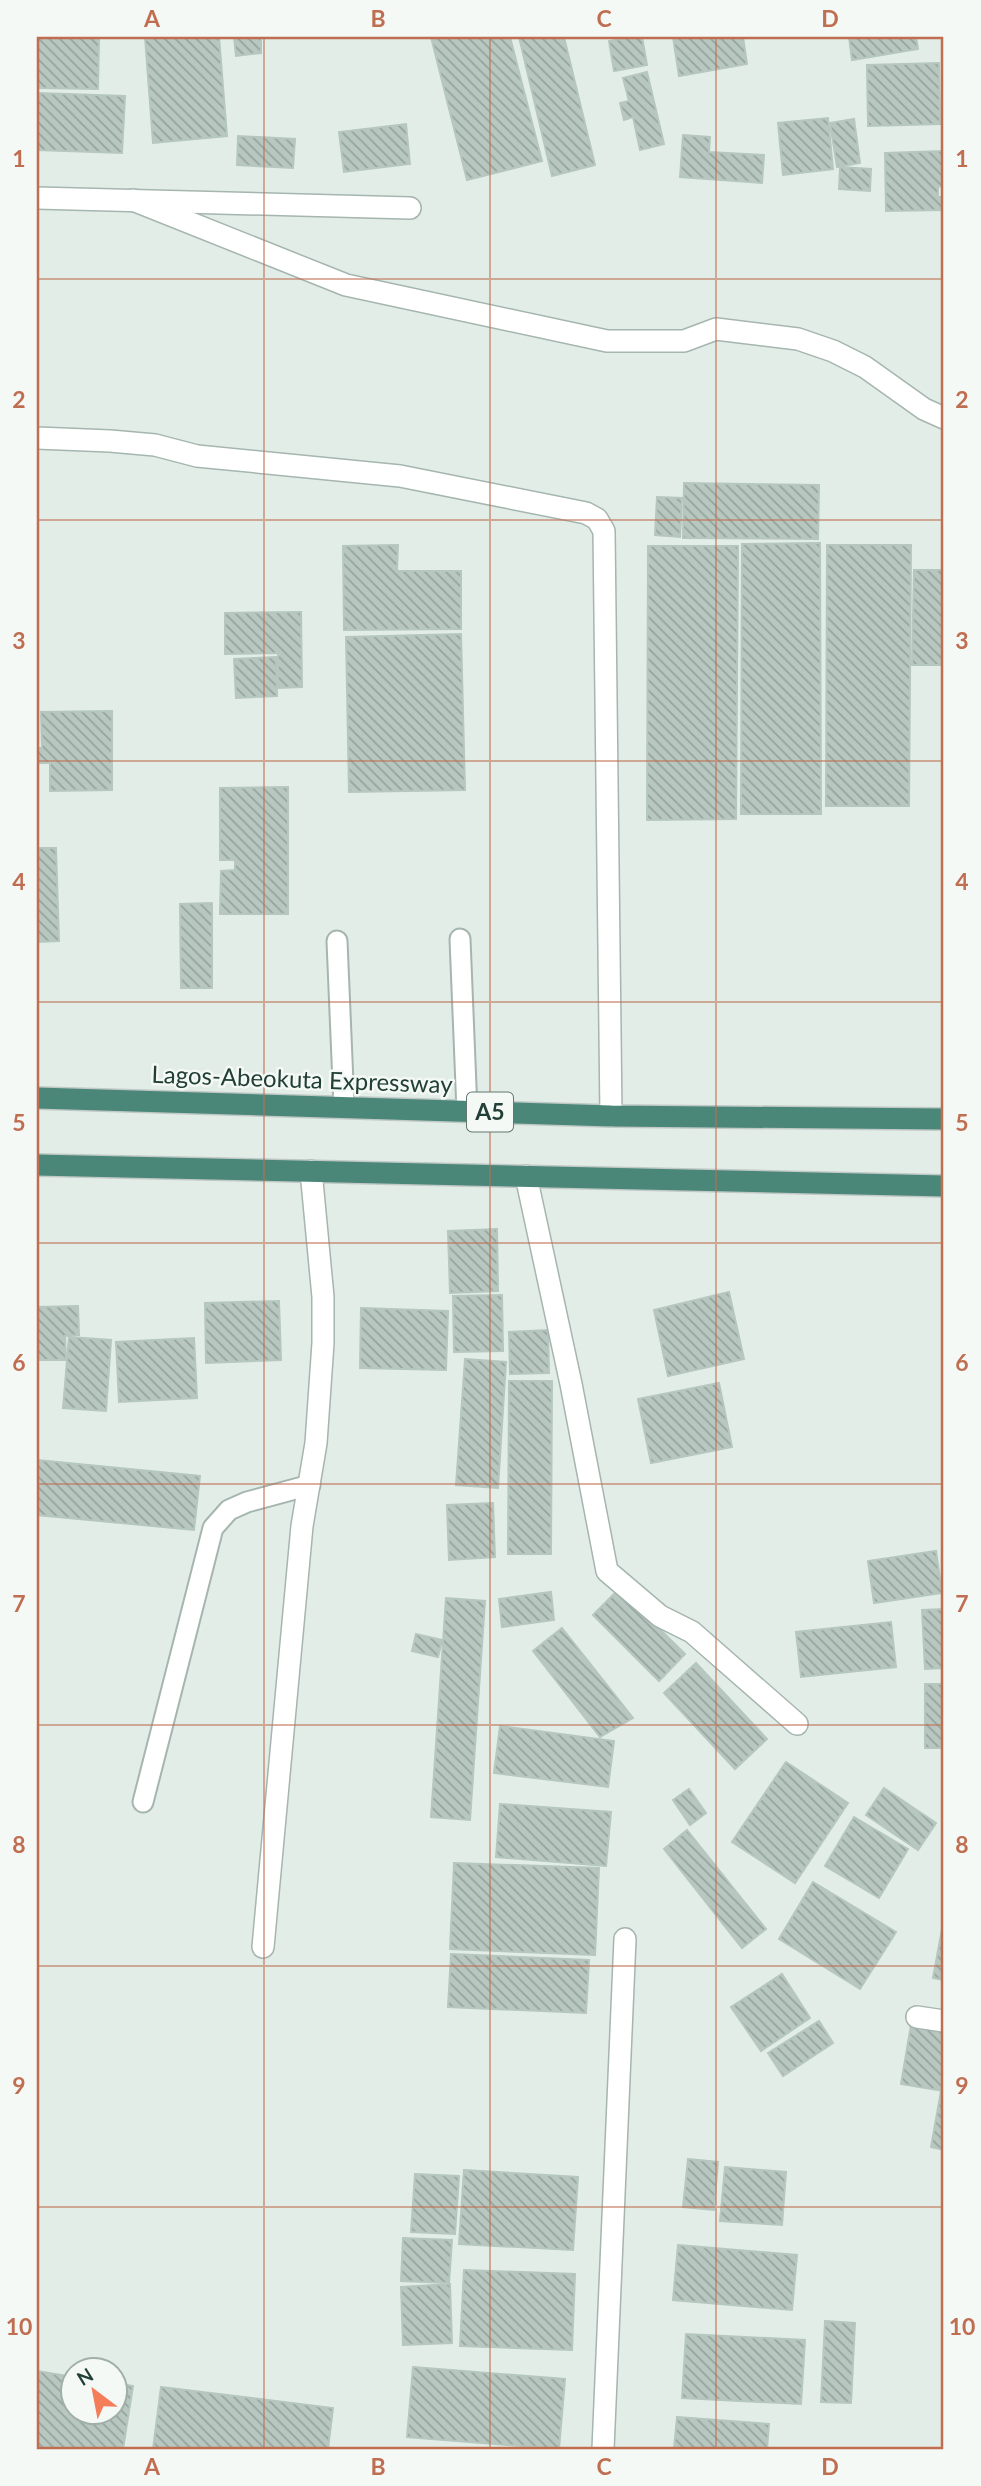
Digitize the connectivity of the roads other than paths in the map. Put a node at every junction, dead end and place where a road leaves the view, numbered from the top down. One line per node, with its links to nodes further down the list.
1 (37, 198): 2 (street)
2 (133, 200): 3 (street); 4 (street)
3 (411, 208)
4 (944, 418)
5 (37, 438): 11 (street)
6 (460, 939): 10 (lane)
7 (337, 941): 9 (lane)
8 (37, 1098): 9 (highway, Lagos-Abeokuta Expressway / A5)
9 (344, 1107): 10 (highway, Lagos-Abeokuta Expressway / A5)
10 (467, 1111): 11 (highway, Lagos-Abeokuta Expressway / A5)
11 (611, 1116): 12 (highway, Lagos-Abeokuta Expressway / A5)
12 (944, 1119)
13 (37, 1165): 14 (highway)
14 (312, 1171): 15 (highway); 17 (street)
15 (526, 1176): 16 (highway); 18 (street)
16 (944, 1186)
17 (310, 1485): 19 (lane); 21 (street)
18 (797, 1724)
19 (143, 1802)
20 (625, 1939): 24 (street)
21 (263, 1947)
22 (917, 2017): 23 (street)
23 (944, 2021)
24 (603, 2449)

